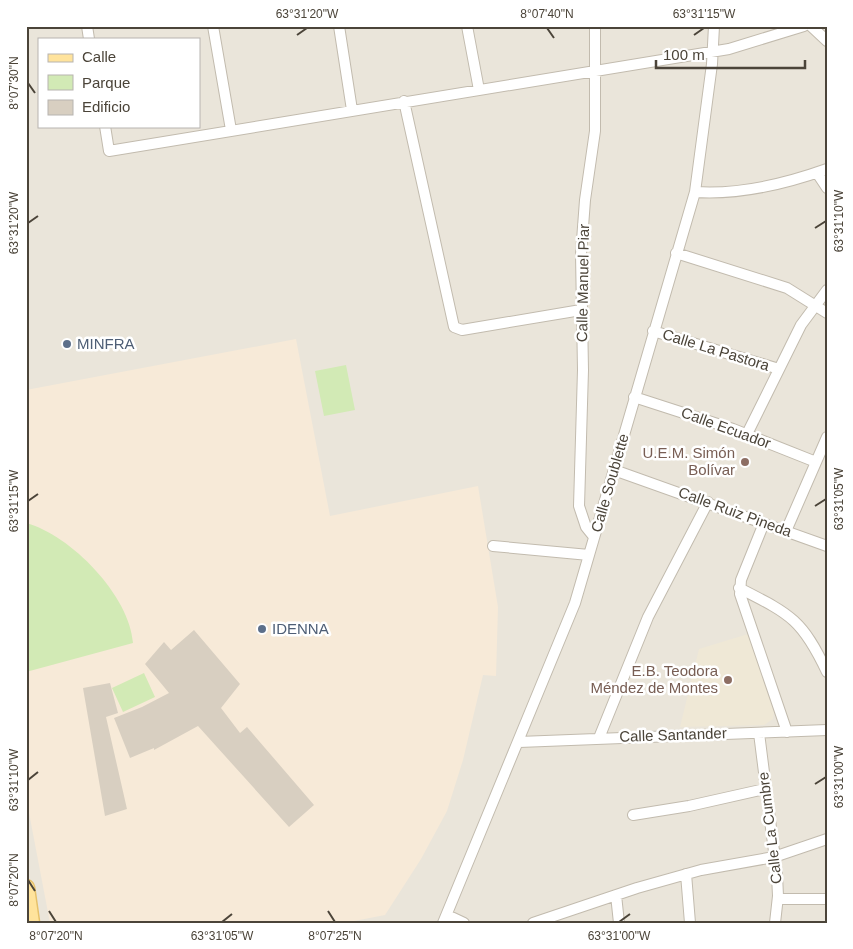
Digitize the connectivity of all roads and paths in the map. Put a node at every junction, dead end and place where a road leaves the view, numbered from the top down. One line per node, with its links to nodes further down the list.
1 (213, 26): 15 (street)
2 (339, 26): 13 (street)
3 (467, 26): 11 (street)
4 (595, 26): 10 (street, Calle Manuel Piar)
5 (714, 26): 9 (street, Calle Soublette)
6 (804, 26): 9 (street)
7 (811, 26): 8 (street)
8 (827, 41)
9 (712, 52): 10 (street); 18 (street, Calle Soublette)
10 (596, 71): 11 (street); 22 (street, Calle Manuel Piar)
11 (479, 90): 12 (street)
12 (404, 101): 13 (street); 22 (street)
13 (352, 110): 15 (street)
14 (105, 128): 15 (street)
15 (231, 130)
16 (822, 171): 17 (street); 18 (street)
17 (827, 188)
18 (695, 192): 19 (street, Calle Soublette)
19 (676, 253): 21 (street); 24 (street, Calle Soublette)
20 (827, 290): 21 (street)
21 (814, 305): 23 (street); 25 (street)
22 (581, 310): 34 (street, Calle Manuel Piar)
23 (827, 313)
24 (653, 331): 25 (street, Calle La Pastora); 26 (street, Calle Soublette)
25 (779, 369): 27 (street)
26 (634, 397): 27 (street, Calle Ecuador); 30 (street, Calle Soublette)
27 (747, 434): 29 (street, Calle Ecuador)
28 (827, 437): 29 (street)
29 (816, 462): 33 (street)
30 (614, 470): 31 (street, Calle Ruiz Pineda); 34 (street, Calle Soublette)
31 (708, 502): 32 (street, Calle Ruiz Pineda); 43 (street)
32 (764, 523): 33 (street, Calle Ruiz Pineda); 38 (street)
33 (786, 531): 36 (street, Calle Ruiz Pineda)
34 (594, 537): 37 (street, Calle Soublette)
35 (493, 546): 37 (street)
36 (827, 546)
37 (589, 555): 44 (street, Calle Soublette)
38 (739, 588): 39 (street); 41 (street)
39 (827, 672)
40 (827, 730): 41 (street, Calle Santander)
41 (787, 732): 42 (street, Calle Santander)
42 (760, 733): 43 (street, Calle Santander); 45 (street, Calle La Cumbre)
43 (598, 738): 44 (street, Calle Santander)
44 (519, 742): 54 (street, Calle Soublette)
45 (765, 788): 46 (street); 48 (street, Calle La Cumbre)
46 (633, 814)
47 (827, 838): 48 (street)
48 (774, 857): 49 (street); 53 (street, Calle La Cumbre)
49 (686, 874): 51 (street); 59 (street)
50 (26, 888): 55 (main road)
51 (616, 895): 57 (street); 58 (street)
52 (827, 899): 53 (street)
53 (778, 900): 60 (street, Calle La Cumbre)
54 (445, 919): 56 (street)
55 (31, 923)
56 (464, 923)
57 (533, 923)
58 (619, 923)
59 (690, 923)
60 (776, 923)

